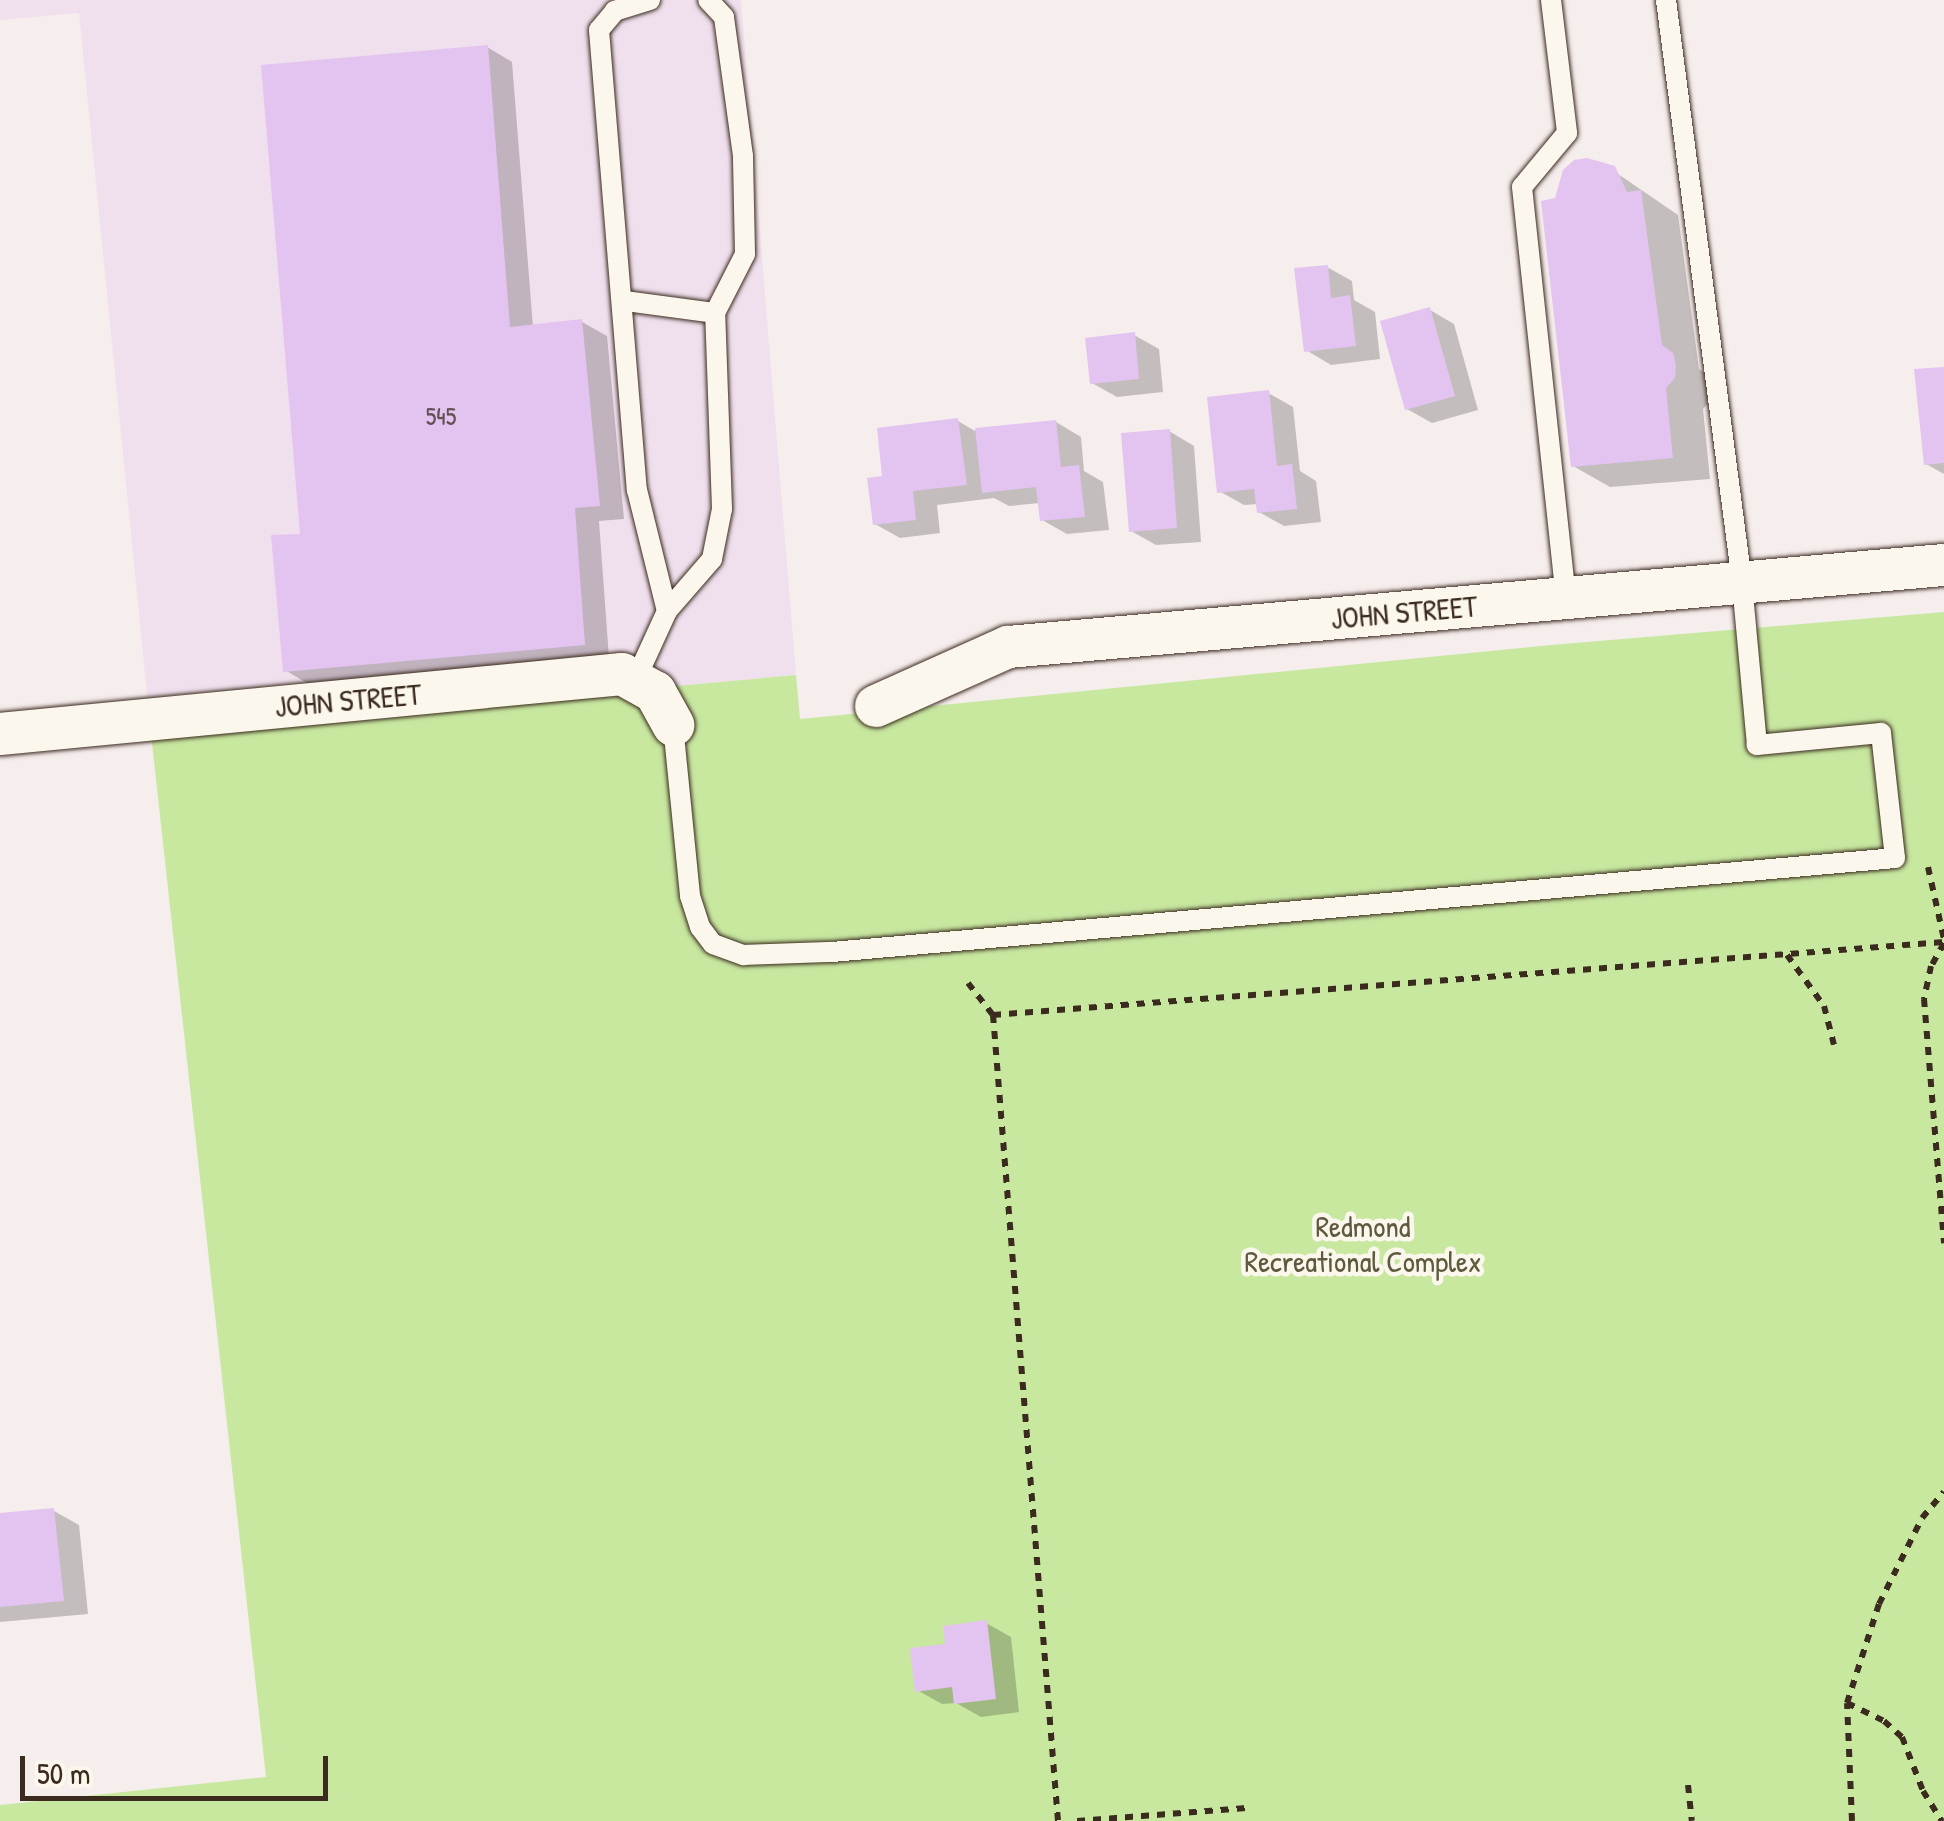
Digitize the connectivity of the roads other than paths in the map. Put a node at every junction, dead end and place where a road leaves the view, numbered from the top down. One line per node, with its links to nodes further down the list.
1 (650, 0): 5 (lane)
2 (708, 0): 6 (lane)
3 (1552, 0): 9 (lane)
4 (1666, 0): 8 (lane)
5 (625, 302): 6 (lane); 10 (lane)
6 (714, 313): 10 (lane)
7 (1944, 565): 8 (street, JOHN STREET)
8 (1742, 582): 9 (street, JOHN STREET); 13 (lane)
9 (1566, 598): 12 (street, JOHN STREET)
10 (667, 611): 11 (lane)
11 (635, 681): 13 (street); 14 (street, JOHN STREET)
12 (876, 706)
13 (673, 725)
14 (0, 734)

